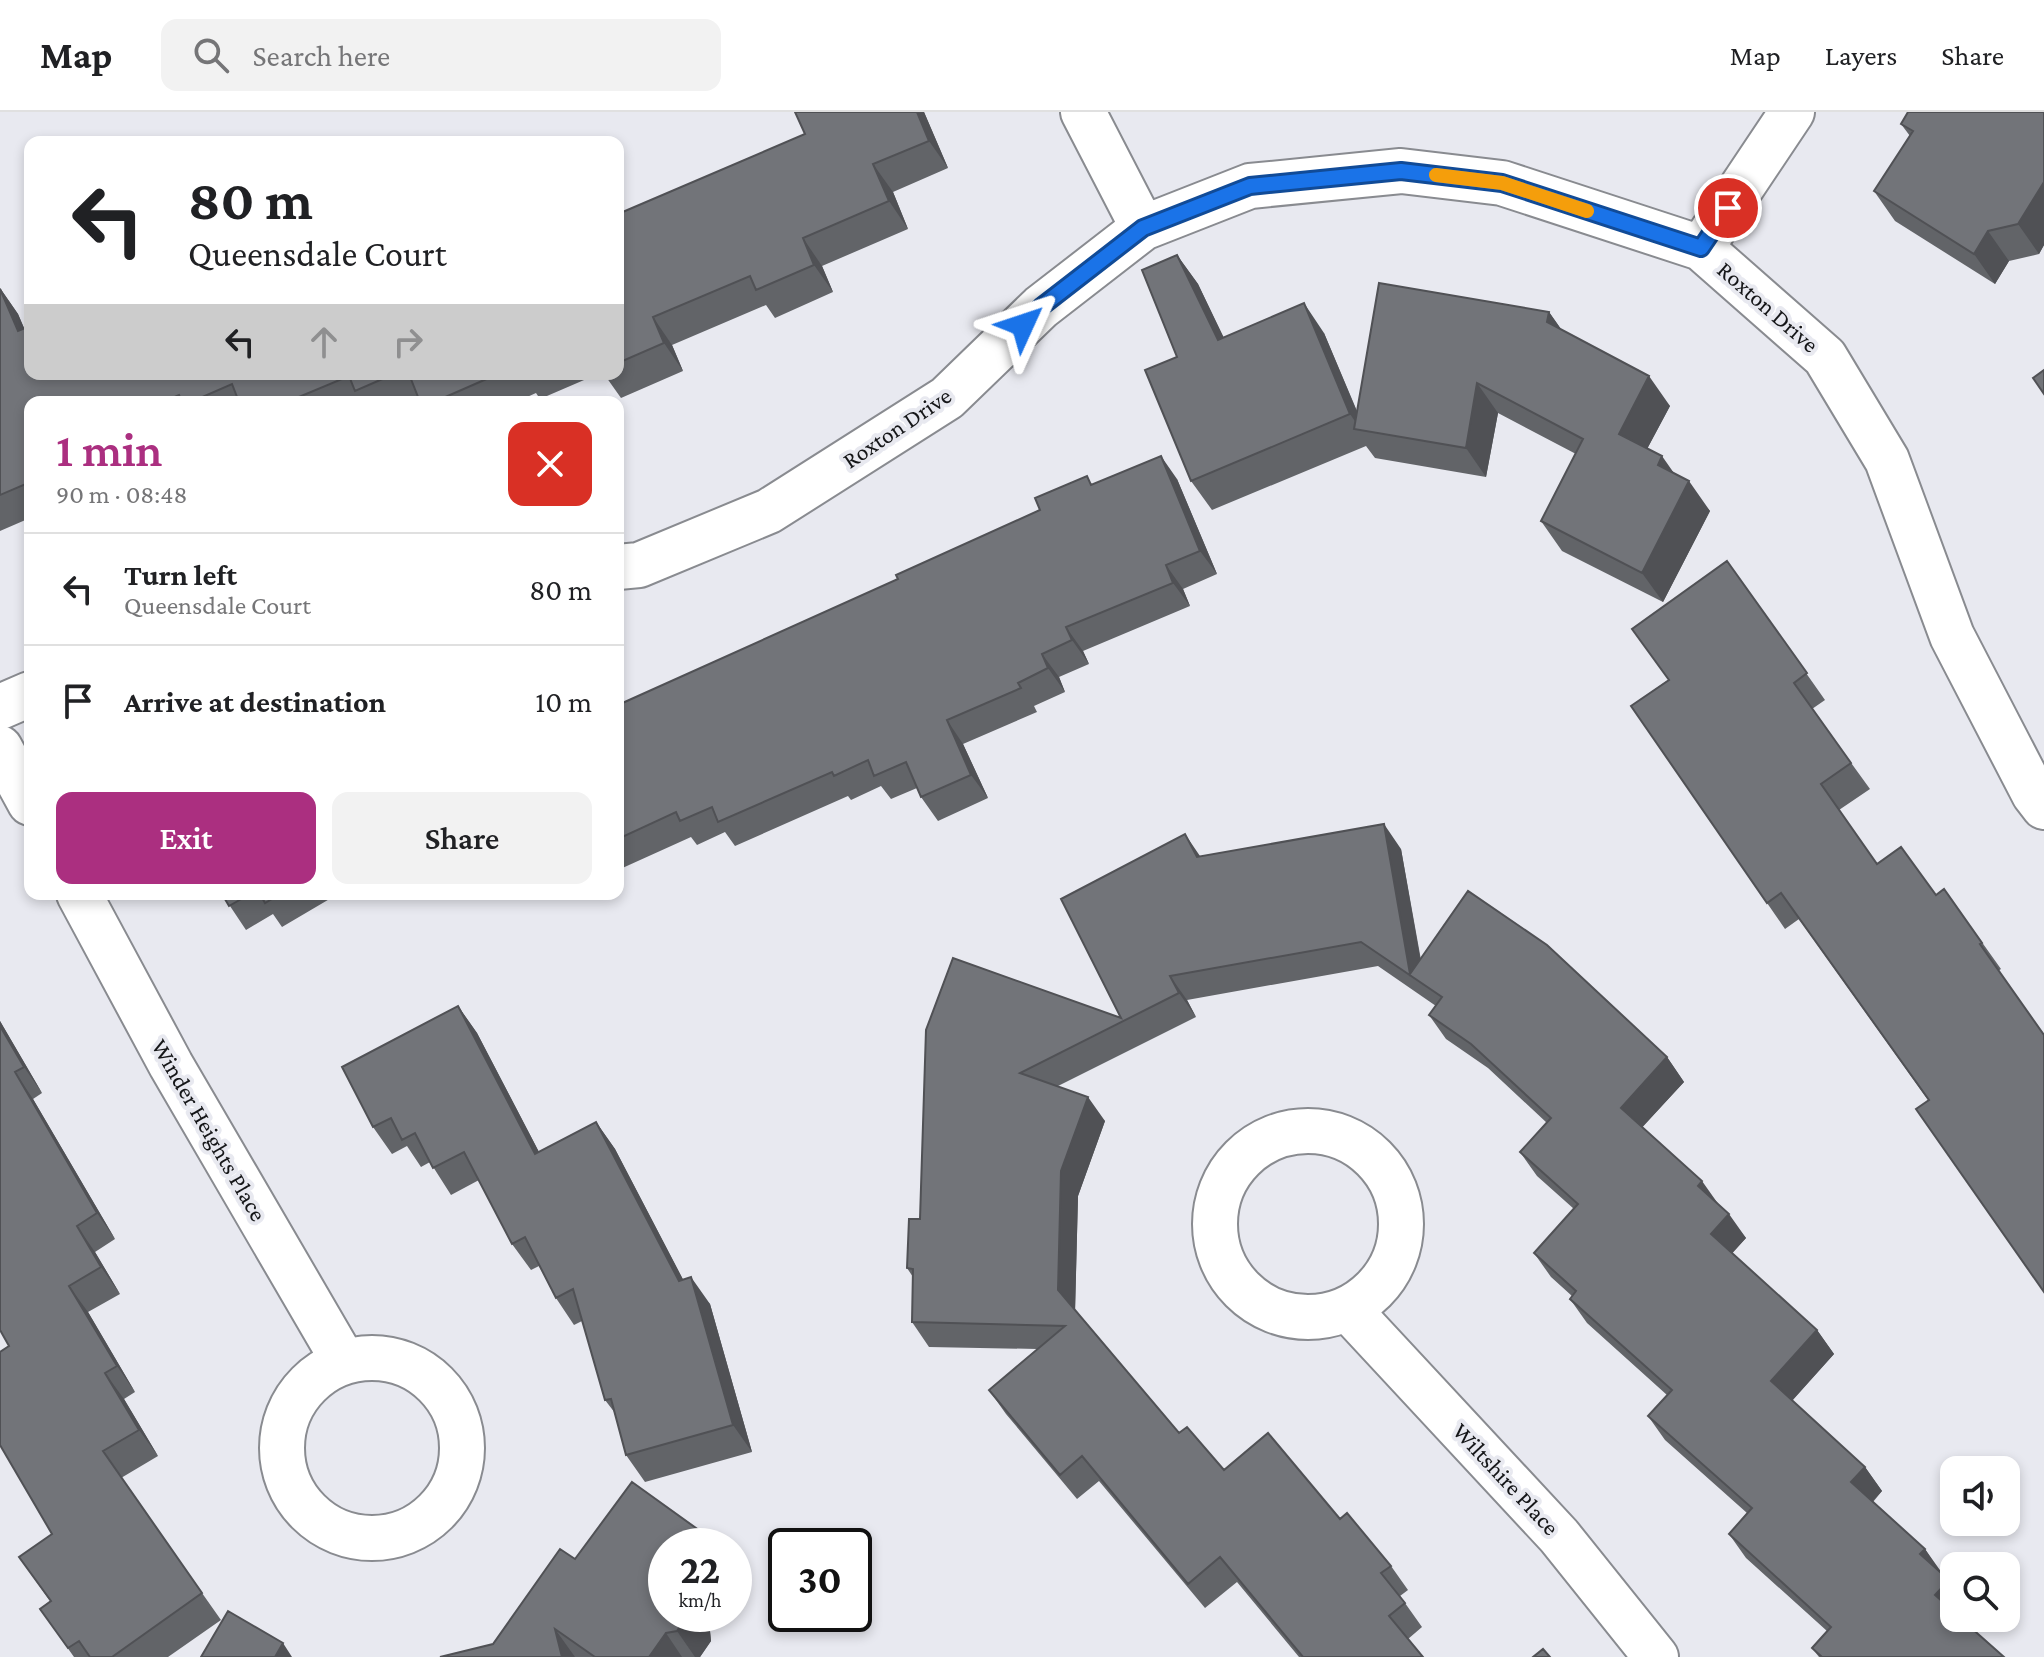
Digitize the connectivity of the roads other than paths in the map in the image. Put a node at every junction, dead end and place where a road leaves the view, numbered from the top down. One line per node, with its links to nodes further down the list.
1 (1083, 112): 3 (street)
2 (1792, 112): 4 (street)
3 (1143, 228): 4 (street, Roxton Drive); 5 (street, Roxton Drive)
4 (1701, 248): 10 (street, Roxton Drive)
5 (624, 566)
6 (24, 697): 7 (street)
7 (0, 707)
8 (0, 748): 9 (street)
9 (24, 792)
10 (2044, 807)
11 (82, 900): 13 (street, Winder Heights Place)
12 (1348, 1309): 12 (street); 14 (street, Wiltshire Place)
13 (344, 1362): 13 (street)
14 (1656, 1657)

